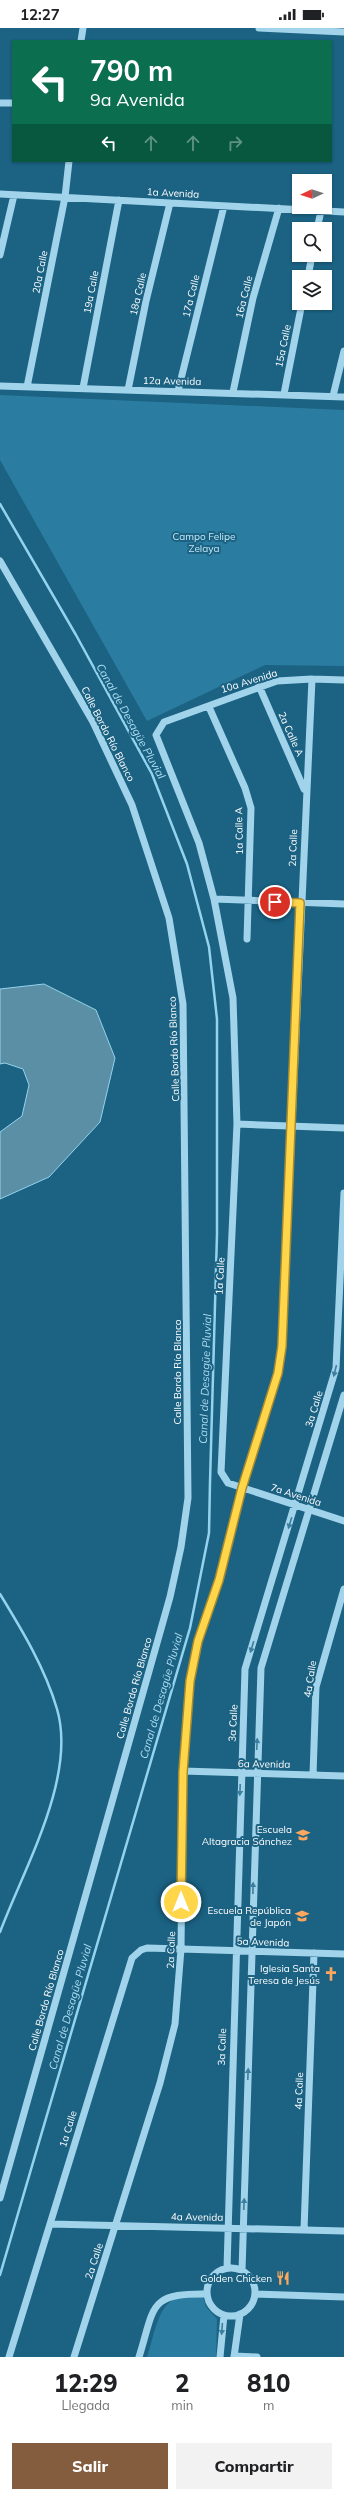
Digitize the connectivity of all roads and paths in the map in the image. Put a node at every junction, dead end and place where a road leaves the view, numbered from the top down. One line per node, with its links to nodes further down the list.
1 (82, 28): 4 (street)
2 (258, 28): 3 (street)
3 (344, 32)
4 (81, 40)
5 (0, 103): 6 (street)
6 (12, 103)
7 (69, 162): 10 (street, 20a Calle)
8 (0, 194): 9 (street, 1a Avenida)
9 (14, 195): 10 (street, 1a Avenida); 18 (street)
10 (65, 197): 11 (street, 1a Avenida); 22 (street, 20a Calle)
11 (119, 200): 12 (street, 1a Avenida); 23 (street, 19a Calle)
12 (170, 203): 13 (street, 1a Avenida); 24 (street, 18a Calle)
13 (224, 206): 14 (street, 1a Avenida); 25 (street, 17a Calle)
14 (279, 208): 15 (street, 1a Avenida); 26 (street, 16a Calle)
15 (292, 209)
16 (332, 211): 17 (street, 1a Avenida)
17 (344, 212)
18 (0, 255)
19 (301, 310): 27 (street, 15a Calle)
20 (344, 351): 28 (street)
21 (0, 386): 22 (street, 12a Avenida)
22 (26, 387): 23 (street, 12a Avenida)
23 (82, 388): 24 (street, 12a Avenida)
24 (128, 390): 25 (street, 12a Avenida)
25 (178, 391): 26 (street, 12a Avenida)
26 (233, 392): 27 (street, 12a Avenida)
27 (284, 394): 28 (street, 12a Avenida)
28 (333, 396): 29 (street, 12a Avenida)
29 (344, 396)
30 (0, 561): 61 (street, Calle Bordo Río Blanco)
31 (312, 679): 32 (street, 10a Avenida); 33 (street, 10a Avenida); 35 (street, 2a Calle)
32 (344, 680)
33 (259, 686): 34 (street, 10a Avenida); 35 (street, 2a Calle A)
34 (209, 707): 36 (street, 10a Avenida); 37 (street, 1a Calle A)
35 (305, 791): 38 (street, 2a Calle)
36 (214, 899): 37 (street); 41 (street, 1a Calle)
37 (249, 901): 38 (street); 40 (street, 1a Calle A)
38 (300, 903): 39 (street); 42 (street, 2a Calle)
39 (344, 904)
40 (247, 939)
41 (236, 1124): 42 (street); 46 (street, 1a Calle)
42 (291, 1127): 43 (street); 46 (street, 2a Calle)
43 (344, 1128)
44 (344, 1193): 47 (street, 3a Calle, one-way to 47)
45 (344, 1396): 48 (street)
46 (242, 1488): 47 (street, 7a Avenida); 51 (street, 2a Calle)
47 (295, 1504): 48 (street, 7a Avenida); 52 (street, 3a Calle, one-way to 52)
48 (309, 1509): 49 (street, 7a Avenida); 53 (street, one-way to 48)
49 (344, 1521)
50 (344, 1589): 54 (street, 4a Calle)
51 (183, 1772): 52 (street, 6a Avenida); 56 (street, 2a Calle)
52 (240, 1774): 53 (street, 6a Avenida); 57 (street, 3a Calle, one-way to 57)
53 (256, 1774): 54 (street, 6a Avenida); 58 (street, one-way to 53)
54 (313, 1775): 55 (street, 6a Avenida)
55 (344, 1776)
56 (181, 1949): 57 (street, 5a Avenida); 62 (street, 1a Calle); 63 (street, 2a Calle)
57 (235, 1951): 58 (street, 5a Avenida); 64 (street, 3a Calle)
58 (252, 1951): 59 (street, 5a Avenida); 65 (street, one-way to 58)
59 (314, 1953): 60 (street, 5a Avenida); 66 (street, 4a Calle)
60 (344, 1954)
61 (0, 2198)
62 (50, 2224): 63 (street, 4a Avenida); 75 (street, 1a Calle)
63 (116, 2226): 64 (street, 4a Avenida); 76 (street, 2a Calle)
64 (228, 2228): 65 (street, 4a Avenida); 68 (street, 3a Calle)
65 (244, 2228): 66 (street, 4a Avenida); 69 (street)
66 (304, 2230): 67 (street, 4a Avenida)
67 (344, 2231)
68 (227, 2268): 69 (street); 70 (street)
69 (242, 2271): 71 (street)
70 (207, 2294): 74 (street); 77 (street)
71 (255, 2294): 72 (street); 73 (street)
72 (344, 2297)
73 (240, 2314): 74 (street); 79 (street)
74 (224, 2315): 78 (street, one-way to 78)
75 (9, 2357)
76 (74, 2357)
77 (139, 2357)
78 (220, 2357)
79 (234, 2357): 80 (street)
80 (256, 2357)

